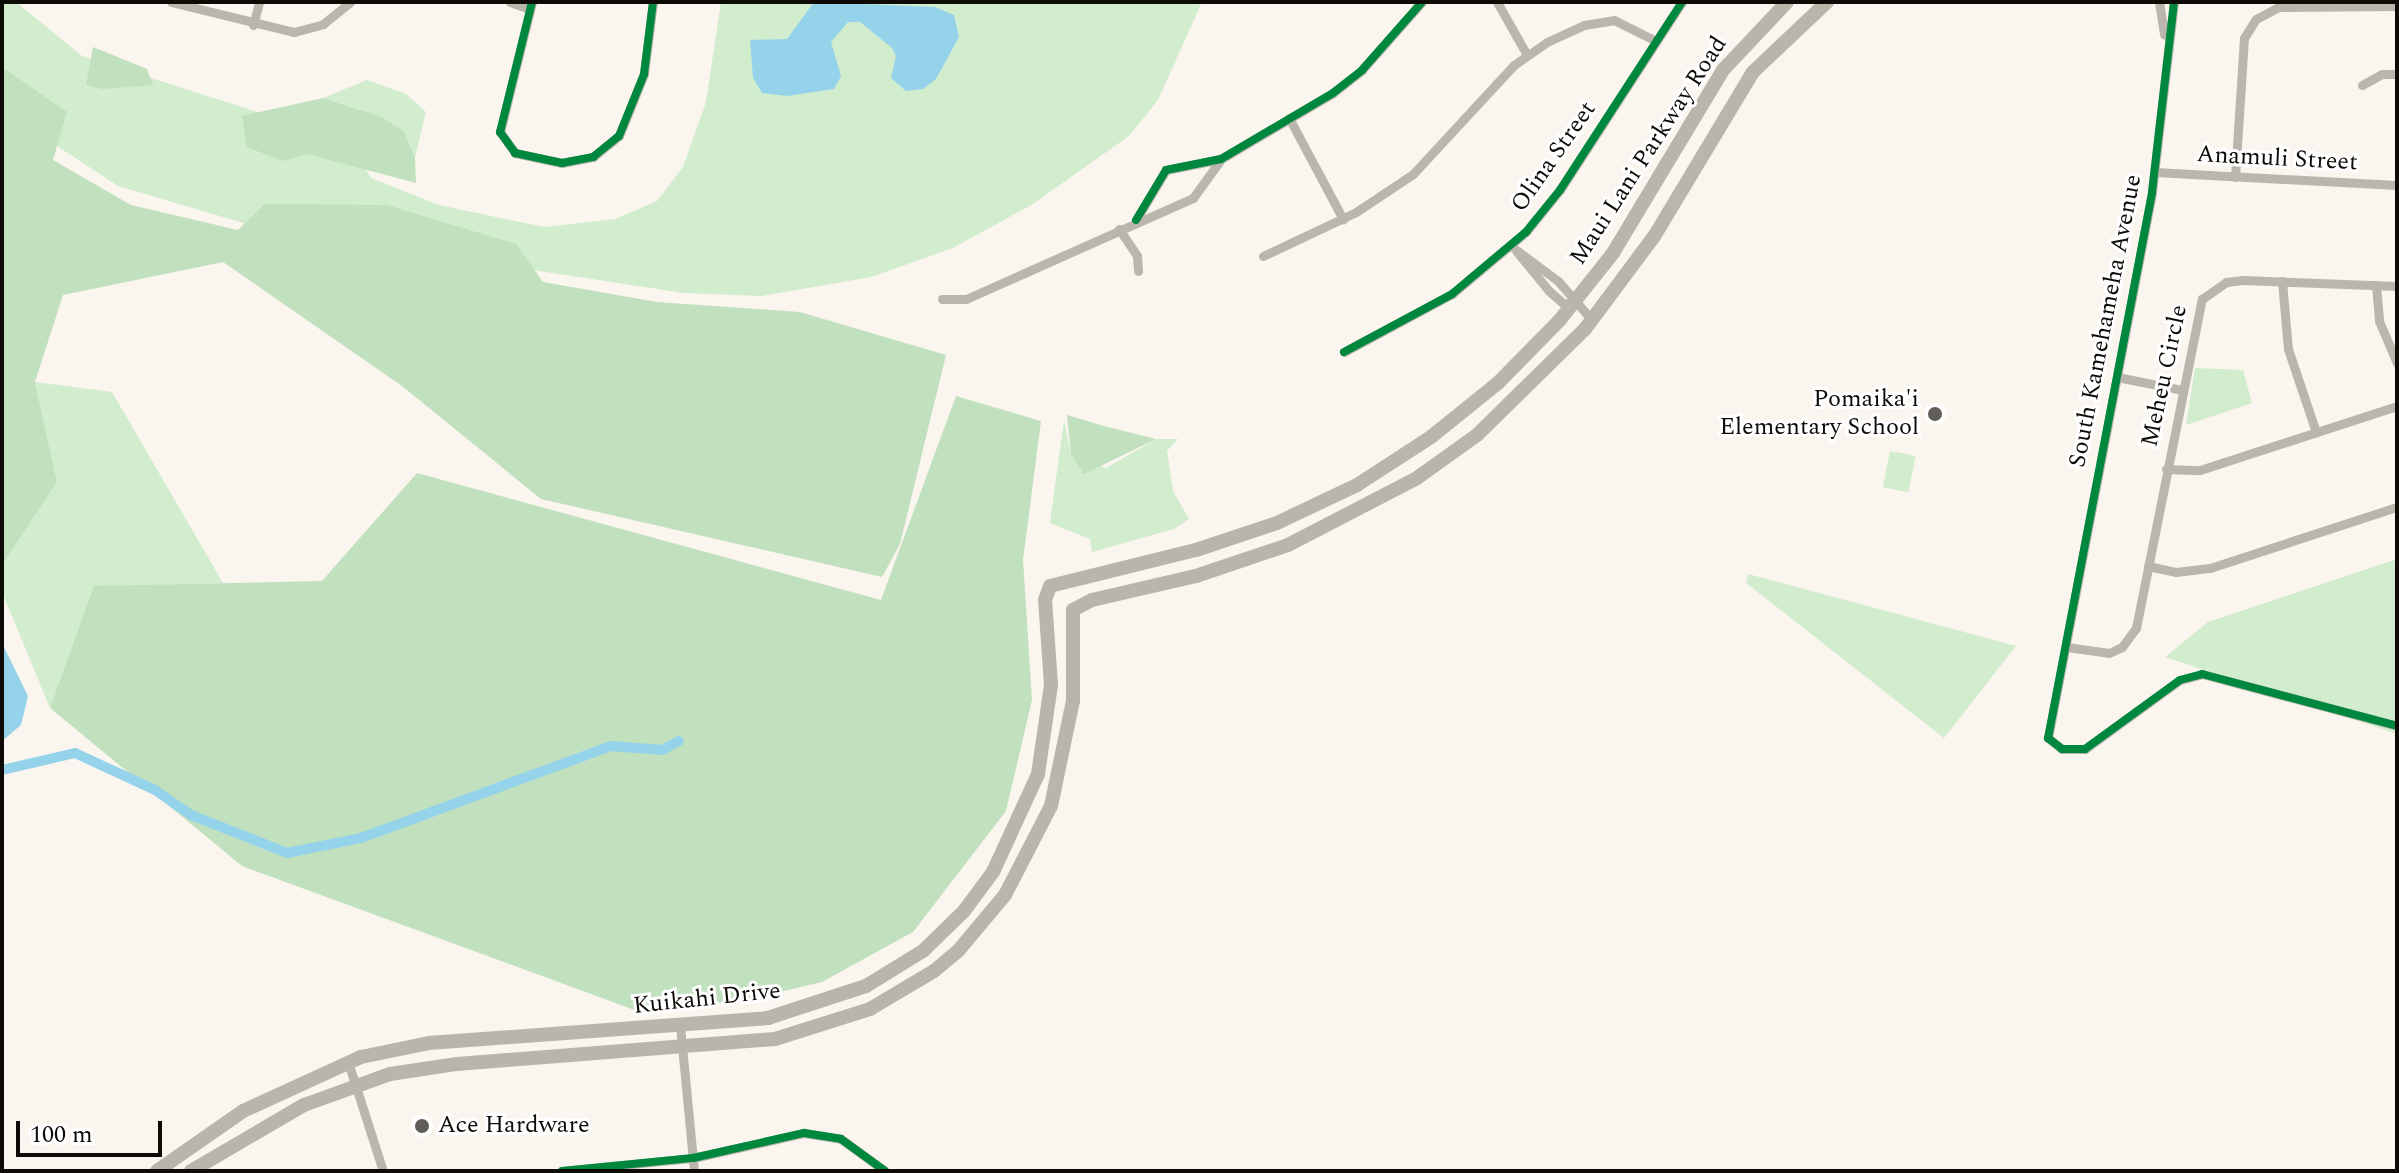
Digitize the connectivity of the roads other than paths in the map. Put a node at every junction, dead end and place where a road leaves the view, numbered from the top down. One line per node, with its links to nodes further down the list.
1 (171, 2): 15 (street)
2 (259, 2): 15 (street)
3 (350, 2): 15 (street)
4 (510, 2): 13 (street)
5 (653, 2): 13 (street)
6 (1422, 2): 21 (street)
7 (1497, 2): 18 (street)
8 (1682, 2): 16 (street, Olina Street)
9 (1787, 2): 36 (main road, Maui Lani Parkway Road)
10 (1827, 2): 37 (main road, Maui Lani Parkway Road)
11 (2159, 2): 17 (street, South Kamehameha Avenue)
12 (2174, 2): 17 (street, South Kamehameha Avenue)
13 (530, 6)
14 (2397, 6): 24 (street)
15 (253, 25)
16 (1656, 41): 18 (street); 29 (street, Olina Street)
17 (2165, 43): 23 (street, South Kamehameha Avenue)
18 (1527, 55): 26 (street)
19 (2397, 74): 20 (street)
20 (2362, 85)
21 (1289, 118): 22 (street); 26 (street)
22 (1221, 159): 27 (street); 27 (street)
23 (2155, 172): 24 (street, Anamuli Street); 40 (street, South Kamehameha Avenue)
24 (2235, 177): 25 (street, Anamuli Street)
25 (2397, 185)
26 (1343, 219): 30 (street)
27 (1136, 220): 28 (street)
28 (1119, 229): 31 (street); 35 (street)
29 (1514, 249): 36 (street); 38 (street, Olina Street)
30 (1263, 256)
31 (1138, 271)
32 (2282, 281): 33 (street, Meheu Circle); 41 (street, Meheu Circle); 43 (street)
33 (2376, 285): 34 (street, Meheu Circle); 39 (street)
34 (2397, 286)
35 (942, 299)
36 (1573, 303): 37 (street); 47 (main road, Maui Lani Parkway Road)
37 (1592, 320): 48 (main road, Maui Lani Parkway Road)
38 (1344, 352)
39 (2397, 363)
40 (2117, 377): 41 (street); 49 (street, South Kamehameha Avenue)
41 (2182, 390): 44 (street, Meheu Circle)
42 (2397, 406): 43 (street)
43 (2316, 432): 44 (street)
44 (2166, 469): 46 (street, Meheu Circle)
45 (2397, 507): 46 (street)
46 (2148, 566): 49 (street, Meheu Circle)
47 (1050, 586): 51 (main road, Kuikahi Drive)
48 (1073, 610): 52 (main road, Kuikahi Drive)
49 (2067, 647): 50 (street, South Kamehameha Avenue)
50 (2397, 726)
51 (680, 1025): 52 (street); 53 (main road, Kuikahi Drive)
52 (682, 1048): 54 (main road, Kuikahi Drive); 55 (street)
53 (348, 1062): 54 (street); 56 (main road, Kuikahi Drive)
54 (357, 1084): 57 (main road, Kuikahi Drive); 58 (street)
55 (693, 1158): 59 (street); 60 (street); 61 (street)
56 (157, 1171)
57 (191, 1171)
58 (383, 1171)
59 (562, 1171)
60 (694, 1171)
61 (885, 1171)

